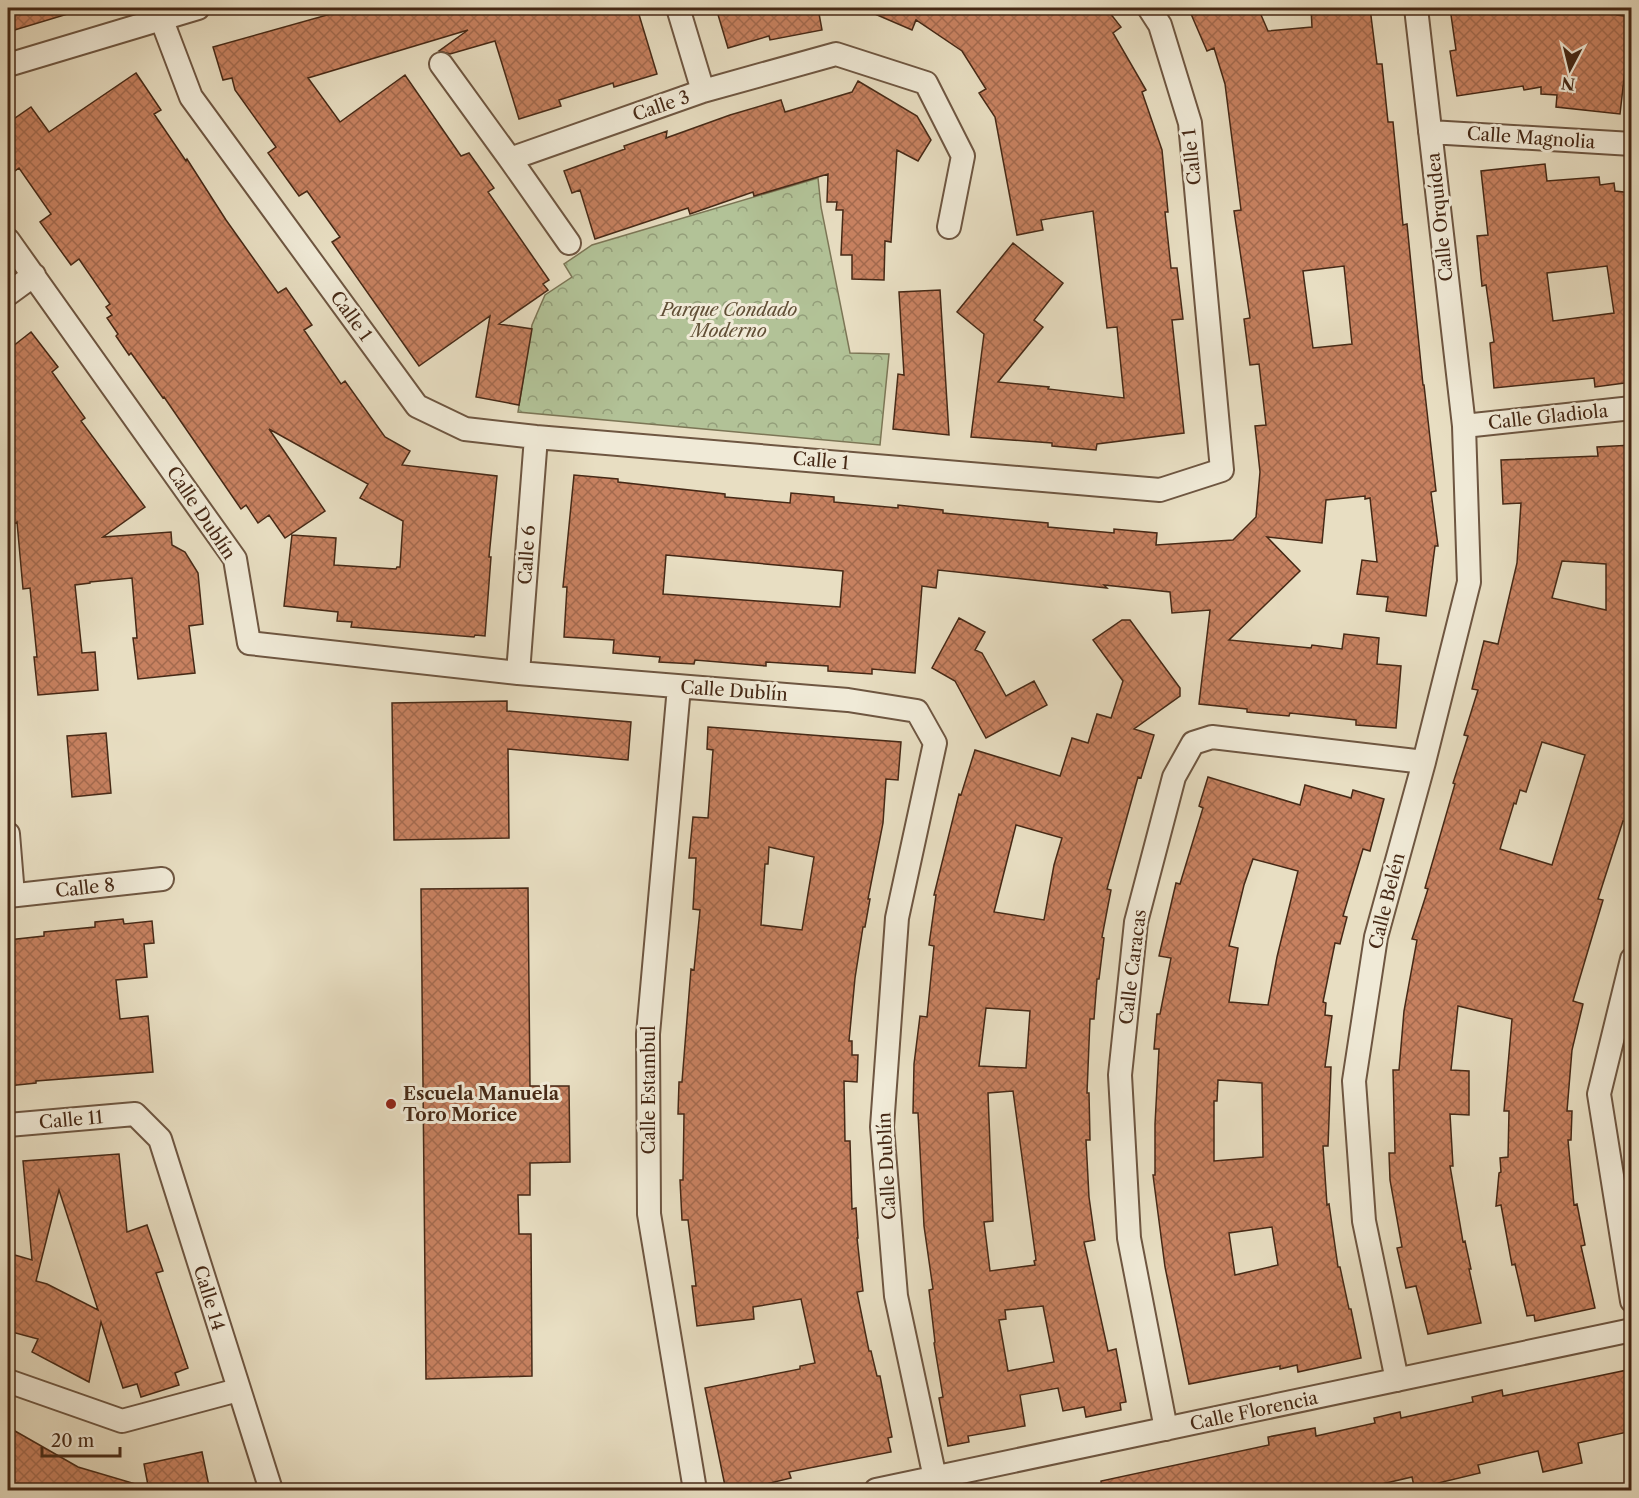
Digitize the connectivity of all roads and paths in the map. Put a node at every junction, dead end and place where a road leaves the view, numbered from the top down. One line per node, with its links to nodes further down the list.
1 (198, 8): 5 (street)
2 (678, 8): 8 (street)
3 (1149, 8): 19 (street, Calle 1)
4 (1416, 8): 9 (street, Calle Orquídea)
5 (161, 18): 7 (street); 19 (street, Calle 1)
6 (441, 64): 11 (street)
7 (8, 65)
8 (704, 91): 11 (street, Calle 3); 12 (street, Calle 3)
9 (1430, 132): 10 (street, Calle Magnolia); 18 (street, Calle Orquídea)
10 (1632, 144)
11 (510, 159): 14 (street)
12 (949, 227)
13 (8, 240): 15 (street, Calle Dublín)
14 (569, 243)
15 (34, 275): 16 (street); 20 (street, Calle Dublín)
16 (8, 294)
17 (1632, 408): 18 (street, Calle Gladiola)
18 (1464, 426): 22 (street, Calle Belén)
19 (536, 437): 20 (street, Calle 6)
20 (518, 673): 21 (street, Calle Dublín)
21 (679, 687): 35 (street, Calle Dublín); 37 (street, Calle Estambul)
22 (1424, 762): 31 (street, Calle Belén); 34 (street, Calle Caracas)
23 (8, 834): 25 (street)
24 (162, 879): 25 (street, Calle 8)
25 (10, 895)
26 (1632, 959): 29 (street)
27 (135, 1114): 28 (street, Calle 11); 33 (street, Calle 14)
28 (8, 1125)
29 (1632, 1301)
30 (1632, 1330): 31 (street, Calle Florencia)
31 (1397, 1380): 34 (street, Calle Florencia)
32 (8, 1381): 33 (street)
33 (238, 1390): 36 (street, Calle 14)
34 (1166, 1430): 35 (street, Calle Florencia)
35 (935, 1478): 38 (street, Calle Florencia)
36 (271, 1491)
37 (695, 1491)
38 (876, 1491)

